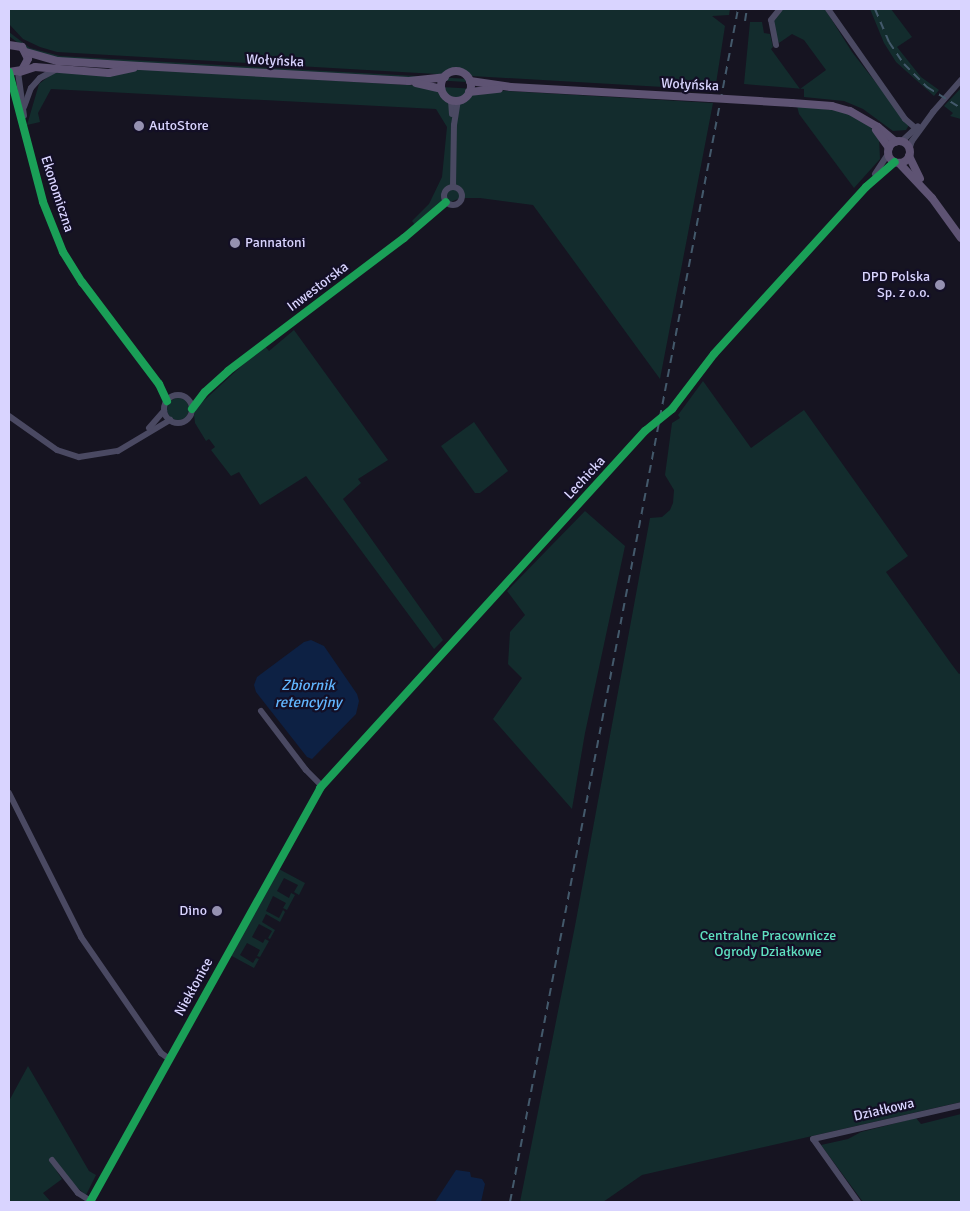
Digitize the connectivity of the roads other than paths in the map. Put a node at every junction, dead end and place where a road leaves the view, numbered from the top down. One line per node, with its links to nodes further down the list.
1 (780, 9): 4 (street)
2 (828, 9): 21 (street)
3 (11, 43): 5 (main road, Wołyńska)
4 (776, 45)
5 (26, 52): 6 (main road, Wołyńska); 9 (main road)
6 (140, 66): 7 (main road, Wołyńska); 12 (main road, Wołyńska)
7 (55, 70): 9 (main road, Wołyńska); 18 (street)
8 (9, 72): 9 (main road, Wołyńska); 20 (street, Ekonomiczna)
9 (19, 72): 18 (street, Ekonomiczna)
10 (445, 77): 12 (main road, Wołyńska); 13 (main road); 15 (main road)
11 (961, 80): 21 (street)
12 (409, 81): 15 (main road, Wołyńska)
13 (470, 81): 14 (main road, Wołyńska); 16 (main road)
14 (511, 87): 16 (main road, Wołyńska); 19 (main road, Wołyńska, bridge)
15 (441, 90): 17 (main road)
16 (469, 92): 17 (main road)
17 (454, 100): 26 (street)
18 (24, 108): 20 (street, Ekonomiczna)
19 (866, 119): 22 (main road, Wołyńska); 23 (main road, Wołyńska)
20 (24, 125): 31 (street, Ekonomiczna)
21 (917, 130): 22 (street); 24 (street)
22 (899, 142): 23 (main road); 24 (main road, Wołyńska)
23 (889, 151): 25 (main road, Wołyńska); 27 (street, Lechicka)
24 (909, 153): 25 (main road); 28 (main road, Wołyńska)
25 (897, 162): 27 (street, Lechicka); 28 (main road, Wołyńska)
26 (453, 187): 29 (street); 29 (street)
27 (866, 188): 42 (street, Lechicka)
28 (932, 198): 30 (main road)
29 (446, 202): 32 (street, Inwestorska)
30 (961, 238)
31 (159, 384): 33 (street, Ekonomiczna); 35 (street, Ekonomiczna)
32 (205, 392): 34 (street, Inwestorska); 36 (street, Inwestorska)
33 (174, 396): 34 (street); 35 (street)
34 (188, 399): 36 (street)
35 (166, 401): 37 (street)
36 (192, 409): 39 (street)
37 (164, 410): 39 (street); 40 (street)
38 (9, 416): 40 (street)
39 (170, 420): 40 (street)
40 (145, 433)
41 (261, 711): 42 (street)
42 (322, 786): 44 (street, Niekłonice)
43 (9, 793): 44 (street)
44 (168, 1058): 47 (street, Niekłonice)
45 (961, 1105): 48 (street, Działkowa)
46 (52, 1160): 47 (street)
47 (90, 1201)
48 (858, 1202)

